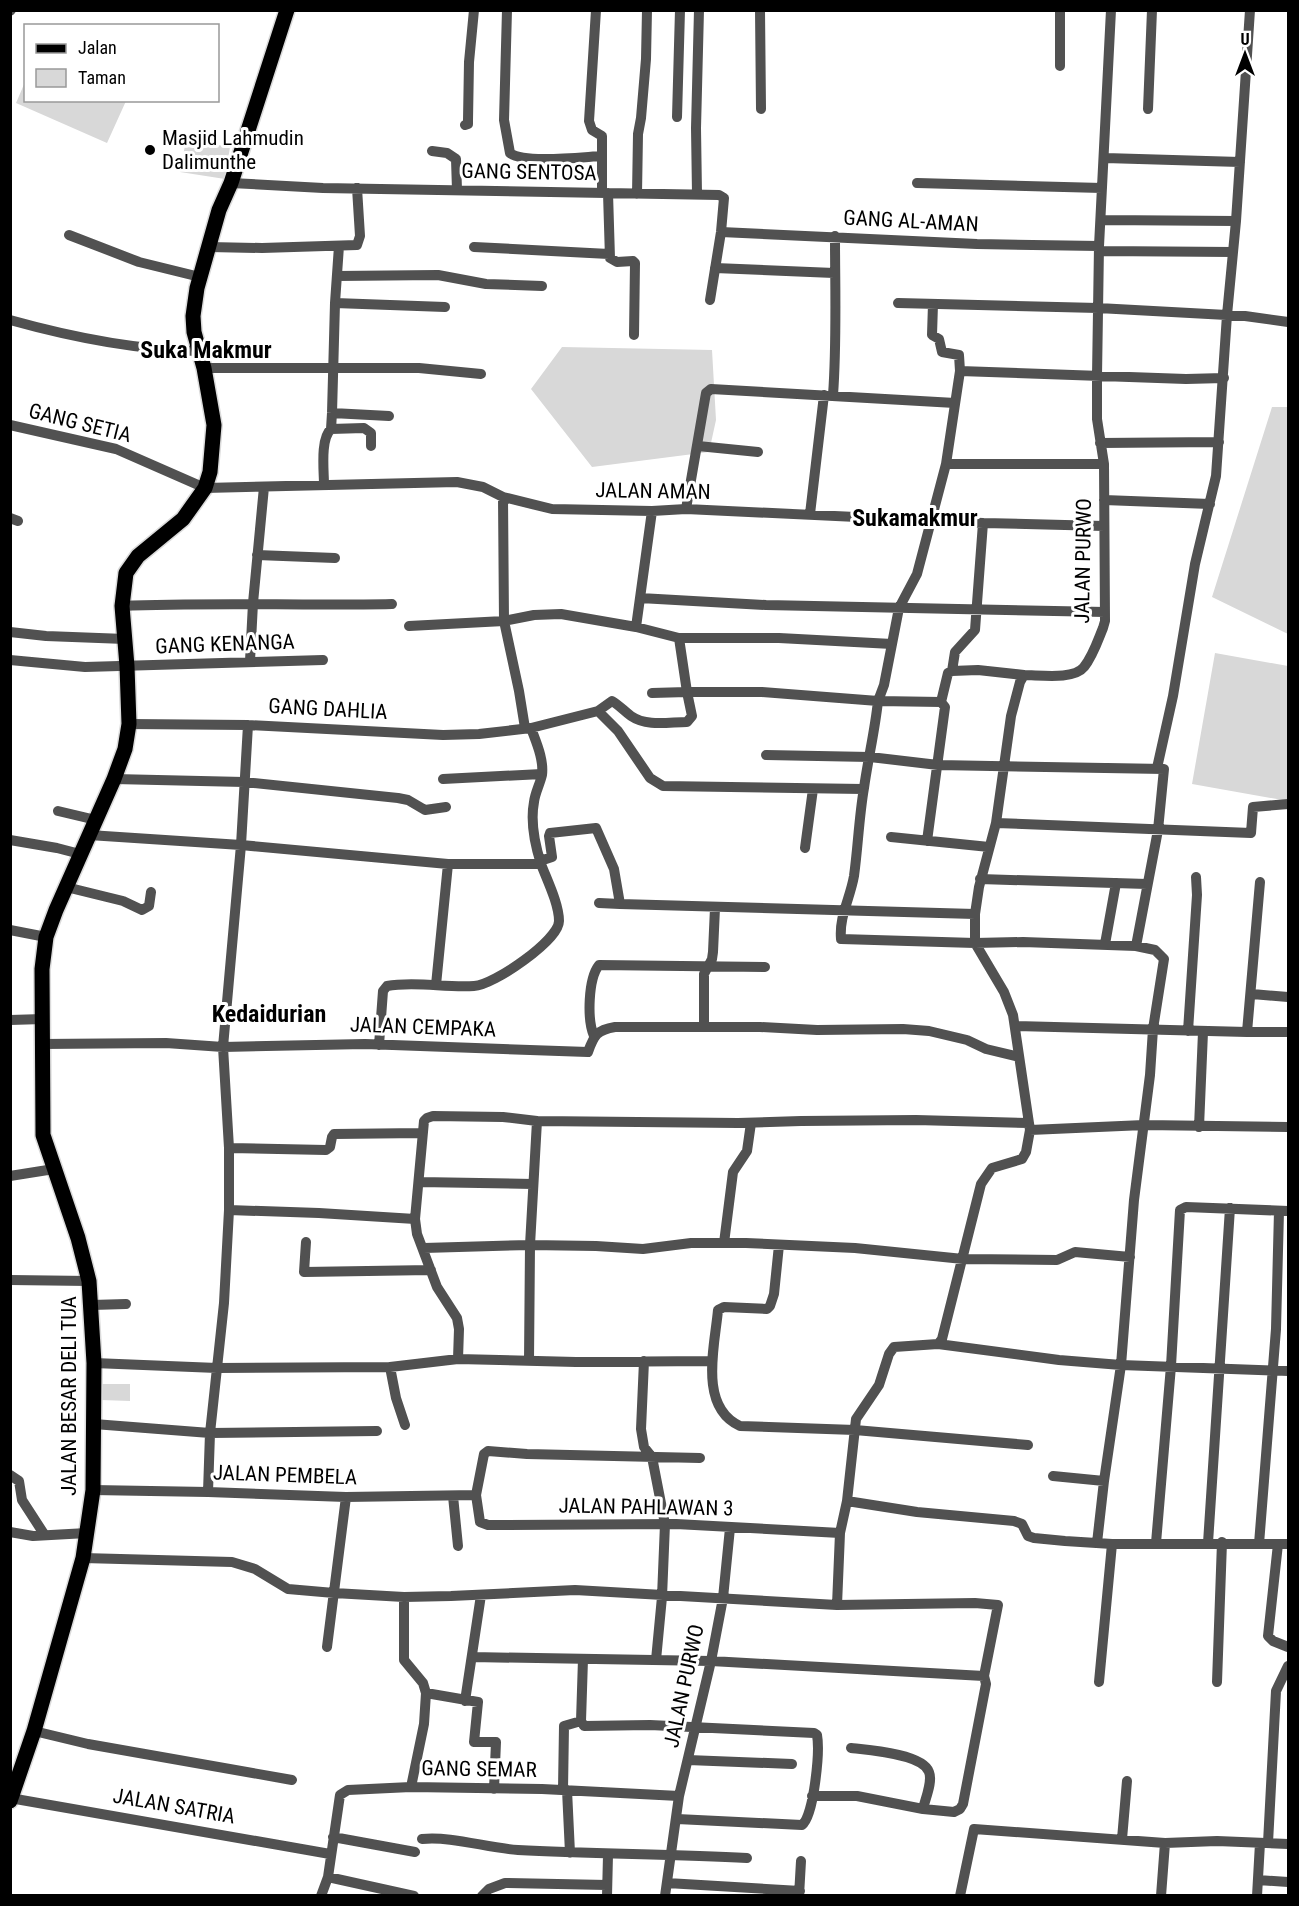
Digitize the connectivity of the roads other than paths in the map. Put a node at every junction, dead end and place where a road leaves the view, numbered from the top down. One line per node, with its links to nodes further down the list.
1 (287, 10): 22 (main road, JALAN BESAR DELI TUA)
2 (474, 10): 17 (street)
3 (507, 10): 19 (street)
4 (596, 10): 19 (street)
5 (647, 10): 28 (street)
6 (680, 10): 16 (street)
7 (699, 10): 29 (street)
8 (760, 10): 14 (street)
9 (1060, 10): 13 (street)
10 (1111, 10): 20 (street, JALAN PURWO)
11 (1152, 10): 15 (street)
12 (1250, 10): 21 (street)
13 (1060, 66)
14 (761, 109)
15 (1148, 109)
16 (677, 117)
17 (465, 125)
18 (432, 151): 26 (street)
19 (602, 156): 27 (street)
20 (1105, 158): 21 (street); 25 (street, JALAN PURWO)
21 (1240, 162): 31 (street)
22 (231, 183): 24 (street, GANG SENTOSA); 36 (main road, JALAN BESAR DELI TUA)
23 (917, 183): 25 (street)
24 (357, 188): 26 (street, GANG SENTOSA); 35 (street)
25 (1102, 188): 30 (street, JALAN PURWO)
26 (456, 190): 27 (street, GANG SENTOSA)
27 (605, 193): 28 (street, GANG SENTOSA); 40 (street)
28 (638, 194): 29 (street, GANG SENTOSA)
29 (697, 194): 32 (street, GANG SENTOSA)
30 (1101, 220): 31 (street); 38 (street, JALAN PURWO)
31 (1236, 221): 39 (street)
32 (721, 232): 34 (street, GANG AL-AMAN); 41 (street, GANG SENTOSA)
33 (69, 235): 44 (street)
34 (835, 236): 38 (street, GANG AL-AMAN); 42 (street)
35 (339, 246): 36 (street); 43 (street)
36 (209, 247): 44 (main road, JALAN BESAR DELI TUA)
37 (474, 247): 40 (street)
38 (1099, 248): 39 (street, GANG AL-AMAN); 51 (street, JALAN PURWO)
39 (1233, 252): 52 (street)
40 (609, 254): 55 (street)
41 (715, 268): 42 (street); 46 (street, GANG SENTOSA)
42 (834, 273): 63 (street)
43 (337, 276): 45 (street); 47 (street)
44 (200, 277): 56 (main road, JALAN BESAR DELI TUA)
45 (542, 286)
46 (710, 300)
47 (335, 303): 50 (street); 57 (street)
48 (898, 303): 49 (street)
49 (933, 304): 51 (street); 59 (street)
50 (445, 307)
51 (1098, 308): 52 (street); 61 (street, JALAN PURWO)
52 (1227, 315): 54 (street); 62 (street)
53 (10, 320): 56 (street)
54 (1288, 322)
55 (634, 335)
56 (198, 351): 58 (main road, JALAN BESAR DELI TUA)
57 (334, 367): 58 (street); 60 (street); 65 (street)
58 (204, 368): 77 (main road, JALAN BESAR DELI TUA)
59 (960, 371): 61 (street); 64 (street)
60 (481, 374)
61 (1097, 376): 62 (street); 70 (street, JALAN PURWO)
62 (1224, 378): 69 (street)
63 (828, 395): 64 (street); 72 (street); 84 (street)
64 (956, 403): 74 (street)
65 (332, 413): 66 (street); 68 (street)
66 (389, 416)
67 (10, 425): 77 (street, GANG SETIA)
68 (331, 429): 71 (street); 76 (street)
69 (1219, 442): 70 (street); 81 (street)
70 (1100, 443): 75 (street, JALAN PURWO)
71 (372, 446)
72 (698, 446): 73 (street); 82 (street)
73 (758, 452)
74 (946, 464): 75 (street); 85 (street)
75 (1104, 464): 80 (street, JALAN PURWO)
76 (324, 485): 78 (street, JALAN AMAN); 79 (street, JALAN AMAN)
77 (205, 488): 78 (street, JALAN AMAN); 93 (main road, JALAN BESAR DELI TUA)
78 (264, 488): 88 (street)
79 (503, 497): 83 (street, JALAN AMAN); 97 (street)
80 (1104, 500): 81 (street); 87 (street, JALAN PURWO)
81 (1210, 504): 122 (street)
82 (686, 509): 83 (street, JALAN AMAN); 84 (street, JALAN AMAN)
83 (652, 511): 90 (street)
84 (810, 514): 85 (street, JALAN AMAN)
85 (930, 520): 86 (street, JALAN AMAN); 94 (street)
86 (983, 523): 87 (street, JALAN AMAN); 95 (street)
87 (1104, 526): 96 (street, JALAN PURWO)
88 (257, 555): 89 (street); 91 (street)
89 (335, 558)
90 (640, 598): 94 (street); 99 (street)
91 (253, 603): 92 (street); 93 (street); 106 (street)
92 (392, 604)
93 (122, 606): 102 (main road, JALAN BESAR DELI TUA)
94 (899, 608): 95 (street); 103 (street)
95 (978, 608): 96 (street); 108 (street)
96 (1106, 612): 109 (street, JALAN PURWO)
97 (504, 621): 98 (street); 99 (street); 117 (street)
98 (409, 626)
99 (636, 627): 101 (street)
100 (10, 632): 102 (street)
101 (679, 638): 103 (street); 110 (street)
102 (124, 639): 107 (main road, JALAN BESAR DELI TUA)
103 (892, 644): 112 (street)
104 (10, 660): 107 (street, GANG KENANGA)
105 (323, 660): 106 (street, GANG KENANGA)
106 (250, 662): 107 (street, GANG KENANGA)
107 (127, 666): 115 (main road, JALAN BESAR DELI TUA)
108 (952, 671): 109 (street); 113 (street)
109 (1024, 675): 121 (street)
110 (687, 692): 111 (street); 112 (street); 114 (street, GANG DAHLIA)
111 (652, 693)
112 (878, 700): 113 (street); 119 (street)
113 (941, 702): 120 (street)
114 (598, 711): 117 (street, GANG DAHLIA); 127 (street)
115 (129, 724): 116 (street, GANG DAHLIA); 124 (main road, JALAN BESAR DELI TUA)
116 (248, 725): 117 (street, GANG DAHLIA); 126 (street)
117 (528, 728): 123 (street)
118 (766, 755): 119 (street)
119 (870, 757): 120 (street); 128 (street)
120 (938, 765): 121 (street); 138 (street)
121 (1003, 767): 122 (street); 133 (street)
122 (1161, 769): 134 (street)
123 (542, 774): 125 (street); 143 (street)
124 (114, 779): 126 (street); 132 (main road, JALAN BESAR DELI TUA)
125 (443, 779)
126 (244, 782): 130 (street); 139 (street)
127 (813, 789): 128 (street); 141 (street)
128 (863, 789): 155 (street)
129 (1288, 804): 134 (street)
130 (446, 807)
131 (58, 811): 132 (street)
132 (96, 820): 135 (main road, JALAN BESAR DELI TUA)
133 (996, 823): 134 (street); 140 (street)
134 (1158, 830): 149 (street)
135 (89, 835): 139 (street); 142 (main road, JALAN BESAR DELI TUA)
136 (891, 837): 138 (street)
137 (10, 840): 142 (street)
138 (927, 841): 140 (street)
139 (241, 845): 144 (street); 179 (street)
140 (989, 847): 146 (street)
141 (805, 848)
142 (81, 854): 150 (main road, JALAN BESAR DELI TUA)
143 (541, 863): 144 (street); 153 (street); 164 (street)
144 (448, 864): 164 (street)
145 (1196, 877): 172 (street)
146 (980, 879): 148 (street); 156 (street)
147 (1260, 882): 165 (street)
148 (1116, 883): 149 (street); 160 (street)
149 (1147, 884): 161 (street)
150 (66, 887): 151 (street); 158 (main road, JALAN BESAR DELI TUA)
151 (151, 892)
152 (599, 903): 153 (street)
153 (620, 904): 154 (street)
154 (715, 908): 155 (street); 163 (street)
155 (842, 912): 156 (street); 159 (street)
156 (975, 914): 159 (street)
157 (10, 930): 158 (street)
158 (46, 937): 167 (main road, JALAN BESAR DELI TUA)
159 (975, 943): 160 (street); 170 (street)
160 (1105, 944): 161 (street)
161 (1136, 946): 171 (street)
162 (765, 967): 163 (street)
163 (707, 968): 169 (street); 176 (street)
164 (436, 985): 178 (street)
165 (1252, 994): 166 (street); 174 (street)
166 (1288, 997)
167 (43, 1019): 168 (street); 177 (main road, JALAN BESAR DELI TUA)
168 (10, 1020)
169 (704, 1026): 176 (street); 180 (street)
170 (1014, 1026): 171 (street); 180 (street)
171 (1153, 1029): 172 (street); 183 (street)
172 (1188, 1031): 173 (street)
173 (1203, 1032): 174 (street); 185 (street)
174 (1247, 1032): 175 (street)
175 (1288, 1032)
176 (594, 1036): 178 (street, JALAN CEMPAKA)
177 (41, 1044): 179 (street, JALAN CEMPAKA); 189 (main road, JALAN BESAR DELI TUA)
178 (380, 1045): 179 (street, JALAN CEMPAKA)
179 (223, 1047): 188 (street)
180 (1019, 1057): 184 (street)
181 (537, 1121): 182 (street); 187 (street); 192 (street)
182 (751, 1123): 184 (street); 198 (street)
183 (1144, 1125): 184 (street); 185 (street); 202 (street)
184 (1030, 1126): 203 (street)
185 (1199, 1127): 186 (street)
186 (1288, 1127)
187 (422, 1133): 188 (street); 191 (street)
188 (229, 1148): 194 (street)
189 (54, 1169): 190 (street); 206 (main road, JALAN BESAR DELI TUA)
190 (10, 1176)
191 (418, 1182): 192 (street); 196 (street)
192 (533, 1184): 199 (street)
193 (1230, 1208): 195 (street); 216 (street); 219 (street)
194 (229, 1210): 196 (street); 218 (street)
195 (1284, 1211): 220 (street)
196 (415, 1219): 201 (street)
197 (306, 1242): 204 (street)
198 (723, 1243): 199 (street); 200 (street)
199 (530, 1245): 201 (street); 211 (street)
200 (779, 1245): 203 (street); 213 (street)
201 (423, 1248): 204 (street)
202 (1130, 1257): 203 (street); 215 (street)
203 (963, 1259): 209 (street)
204 (431, 1270): 210 (street)
205 (10, 1280): 206 (street)
206 (90, 1281): 208 (main road, JALAN BESAR DELI TUA)
207 (126, 1304): 208 (street)
208 (92, 1305): 214 (main road, JALAN BESAR DELI TUA)
209 (938, 1344): 215 (street); 224 (street)
210 (458, 1359): 211 (street); 217 (street)
211 (529, 1361): 212 (street)
212 (644, 1361): 213 (street); 228 (street)
213 (711, 1361): 224 (street)
214 (94, 1363): 218 (street); 222 (main road, JALAN BESAR DELI TUA)
215 (1121, 1365): 216 (street); 232 (street)
216 (1171, 1366): 219 (street); 247 (street)
217 (390, 1367): 218 (street); 223 (street)
218 (217, 1368): 226 (street)
219 (1220, 1368): 220 (street); 248 (street)
220 (1272, 1371): 221 (street); 250 (street)
221 (1288, 1371)
222 (94, 1424): 226 (street); 233 (main road, JALAN BESAR DELI TUA)
223 (405, 1425)
224 (855, 1430): 227 (street); 238 (street)
225 (377, 1431): 226 (street)
226 (210, 1433): 234 (street)
227 (1028, 1445)
228 (652, 1458): 229 (street); 235 (street); 239 (street)
229 (700, 1458)
230 (10, 1475): 244 (street)
231 (1053, 1476): 232 (street)
232 (1104, 1481): 246 (street)
233 (93, 1491): 234 (street, JALAN PEMBELA); 242 (main road, JALAN BESAR DELI TUA)
234 (208, 1492): 237 (street, JALAN PEMBELA)
235 (476, 1495): 236 (street, JALAN PEMBELA); 239 (street, JALAN PAHLAWAN 3)
236 (453, 1496): 237 (street, JALAN PEMBELA); 252 (street)
237 (346, 1497): 254 (street)
238 (847, 1501): 243 (street); 246 (street)
239 (665, 1524): 240 (street, JALAN PAHLAWAN 3); 257 (street)
240 (730, 1528): 243 (street, JALAN PAHLAWAN 3); 258 (street, JALAN PURWO)
241 (10, 1532): 244 (street)
242 (87, 1533): 244 (street); 253 (main road, JALAN BESAR DELI TUA)
243 (840, 1533): 259 (street)
244 (44, 1534)
245 (1222, 1542): 248 (street); 250 (street); 269 (street)
246 (1097, 1543): 249 (street)
247 (1156, 1543): 248 (street); 249 (street)
248 (1208, 1543)
249 (1112, 1544): 268 (street)
250 (1259, 1544): 251 (street)
251 (1283, 1544): 261 (street)
252 (458, 1546)
253 (83, 1558): 254 (street); 274 (main road, JALAN BESAR DELI TUA)
254 (334, 1593): 256 (street); 260 (street)
255 (481, 1595): 256 (street); 257 (street); 262 (street)
256 (404, 1597): 270 (street)
257 (662, 1597): 258 (street); 264 (street)
258 (723, 1598): 259 (street); 265 (street, JALAN PURWO)
259 (837, 1605): 267 (street)
260 (327, 1647)
261 (1288, 1647)
262 (472, 1657): 263 (street); 271 (street)
263 (583, 1659): 264 (street); 272 (street)
264 (656, 1660): 265 (street)
265 (711, 1661): 267 (street); 273 (street, JALAN PURWO)
266 (1288, 1666): 292 (street)
267 (984, 1676): 286 (street)
268 (1099, 1682)
269 (1216, 1682)
270 (426, 1693): 271 (street); 280 (street)
271 (465, 1701): 281 (street)
272 (581, 1722): 273 (street); 282 (street)
273 (694, 1728): 276 (street, JALAN PURWO); 284 (street)
274 (34, 1731): 278 (street); 285 (main road, JALAN BESAR DELI TUA)
275 (851, 1748): 286 (street)
276 (688, 1760): 277 (street); 283 (street, JALAN PURWO)
277 (792, 1764)
278 (292, 1780)
279 (1127, 1781): 290 (street)
280 (411, 1787): 281 (street, GANG SEMAR); 288 (street, GANG SEMAR)
281 (494, 1789): 282 (street, GANG SEMAR)
282 (565, 1790): 283 (street, GANG SEMAR); 295 (street)
283 (679, 1796): 287 (street, JALAN PURWO)
284 (812, 1796): 286 (street); 287 (street)
285 (11, 1799): 296 (street, JALAN SATRIA)
286 (922, 1809)
287 (677, 1819): 297 (street, JALAN PURWO)
288 (333, 1837): 294 (street); 296 (street, GANG SEMAR)
289 (422, 1839): 295 (street)
290 (1122, 1839): 291 (street); 311 (street)
291 (1165, 1843): 292 (street); 312 (street)
292 (1264, 1843): 293 (street); 302 (street)
293 (1288, 1844)
294 (415, 1852)
295 (570, 1853): 298 (street)
296 (330, 1854): 301 (street, GANG SEMAR)
297 (672, 1854): 298 (street); 299 (street); 304 (street, JALAN PURWO)
298 (608, 1855): 305 (street)
299 (747, 1858)
300 (801, 1861): 306 (street)
301 (328, 1877): 307 (street, GANG SEMAR); 308 (street)
302 (1258, 1880): 303 (street); 313 (street)
303 (1288, 1882)
304 (667, 1883): 306 (street); 310 (street, JALAN PURWO)
305 (607, 1890): 309 (street)
306 (799, 1894)
307 (321, 1896)
308 (414, 1896)
309 (482, 1896)
310 (665, 1896)
311 (960, 1896)
312 (1161, 1896)
313 (1257, 1896)

